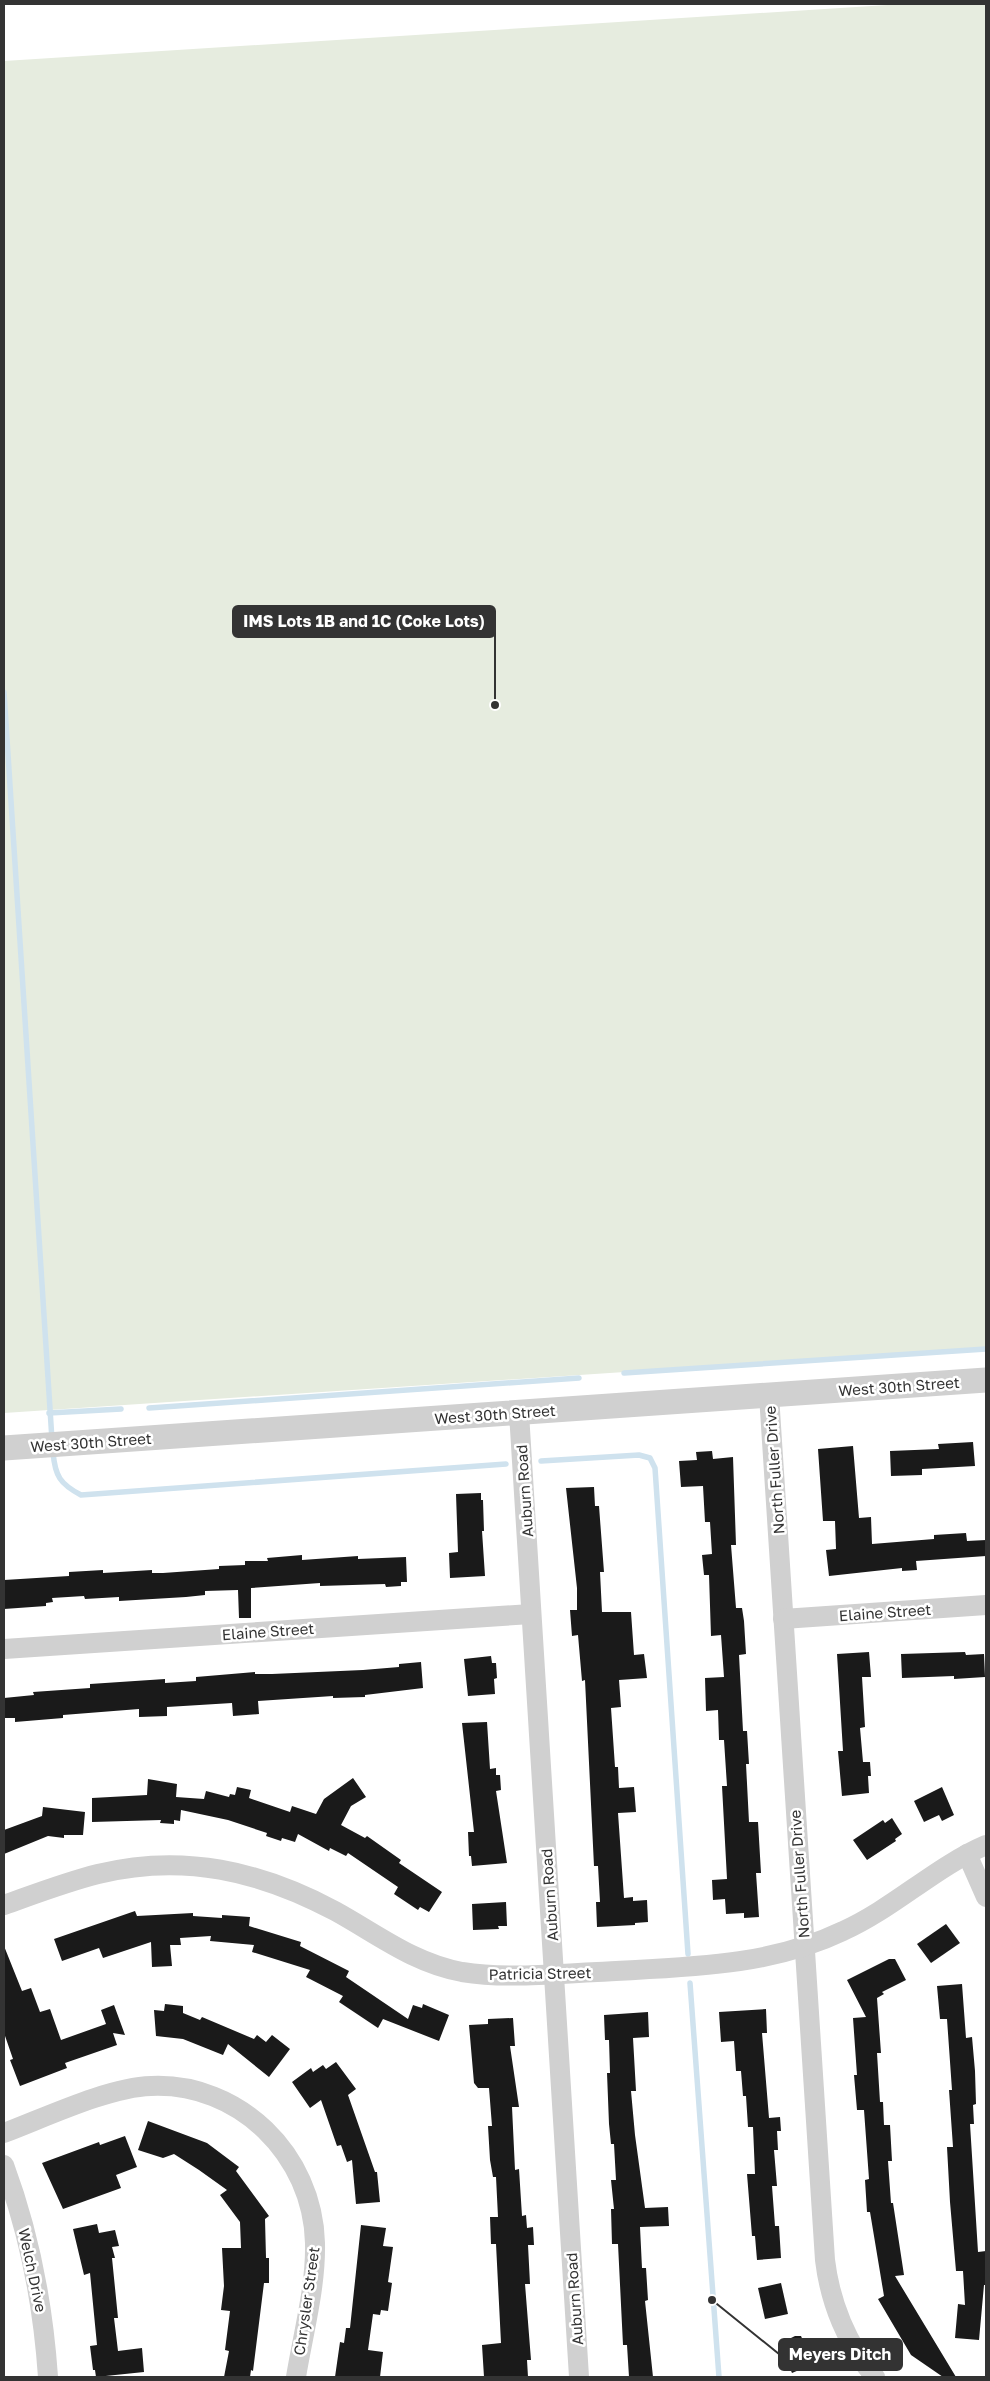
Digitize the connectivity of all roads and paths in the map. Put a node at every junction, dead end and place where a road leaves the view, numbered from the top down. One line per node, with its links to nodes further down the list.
1 (986, 1380): 2 (street, West 30th Street)
2 (769, 1395): 3 (street, West 30th Street); 7 (street, North Fuller Drive)
3 (519, 1413): 4 (street, West 30th Street); 6 (street, Auburn Road)
4 (4, 1448)
5 (986, 1605): 7 (street, Elaine Street)
6 (532, 1614): 8 (street, Elaine Street); 14 (street, Auburn Road)
7 (783, 1619): 13 (street, North Fuller Drive)
8 (4, 1649)
9 (986, 1845): 10 (street, Patricia Street)
10 (967, 1854): 11 (street); 13 (street, Patricia Street)
11 (986, 1896)
12 (4, 1905): 14 (street, Patricia Street)
13 (804, 1946): 14 (street, Patricia Street); 20 (street, North Fuller Drive)
14 (554, 1974): 19 (street, Auburn Road)
15 (4, 2133): 18 (street, Chrysler Street)
16 (4, 2165): 17 (street, Welch Drive)
17 (48, 2377)
18 (296, 2377)
19 (579, 2377)
20 (875, 2377)

